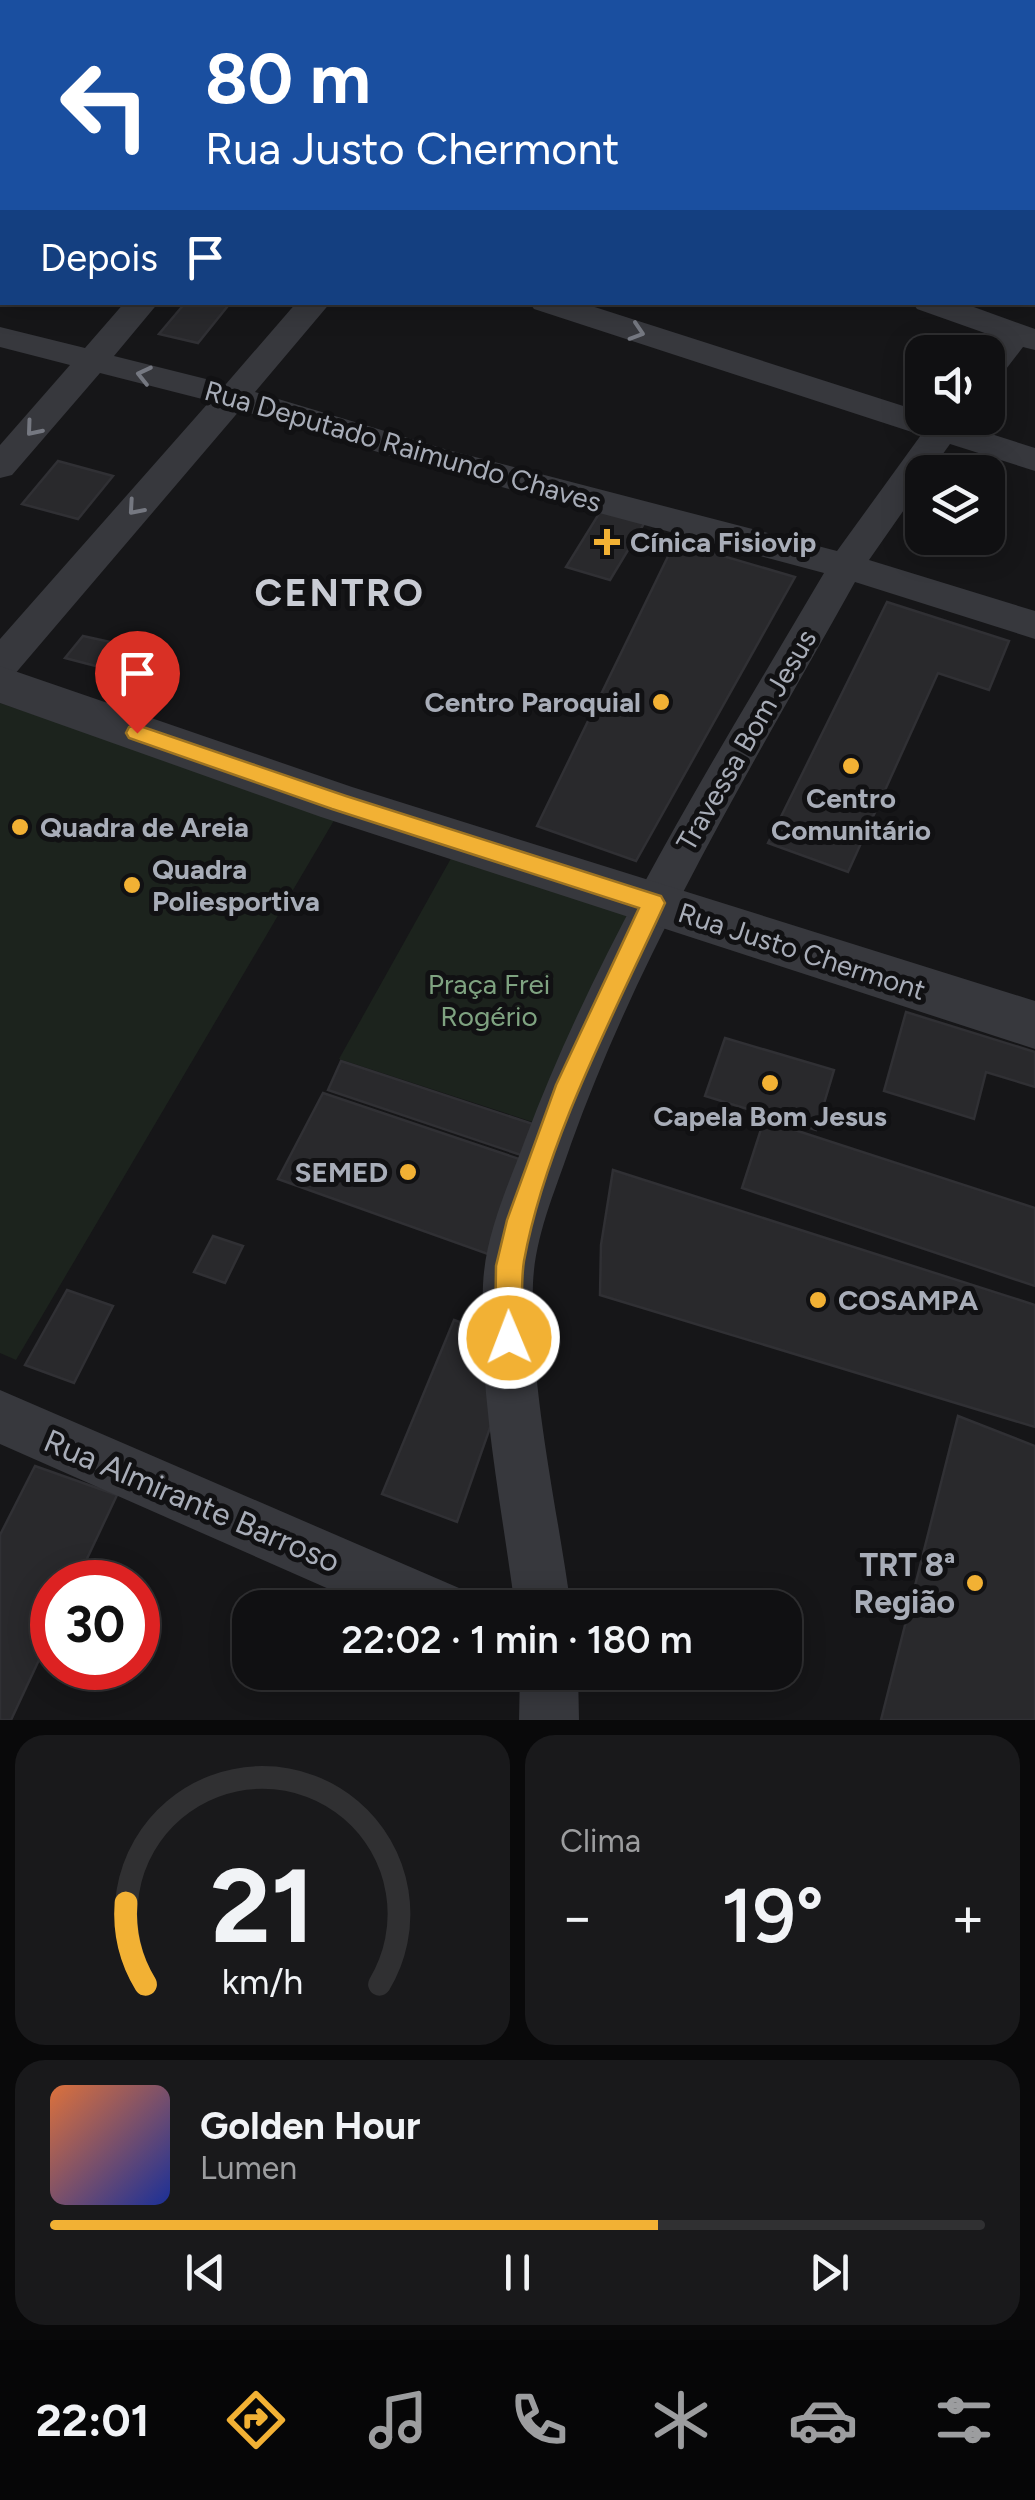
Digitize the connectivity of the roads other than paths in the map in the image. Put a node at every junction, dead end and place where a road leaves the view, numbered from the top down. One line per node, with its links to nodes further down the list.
1 (140, 305): 8 (street)
2 (312, 305): 9 (street)
3 (554, 305): 10 (street, one-way to 10)
4 (936, 305): 6 (street)
5 (0, 336): 8 (street, Rua Deputado Raimundo Chaves)
6 (1026, 337): 7 (street)
7 (1005, 355)
8 (90, 362): 9 (street, Rua Deputado Raimundo Chaves, one-way to 8); 14 (street, one-way to 14)
9 (232, 396): 15 (street, Rua Deputado Raimundo Chaves); 17 (street, one-way to 17)
10 (905, 410)
11 (939, 435): 15 (street, Travessa Bom Jesus)
12 (976, 435): 13 (street)
13 (1035, 460)
14 (0, 467)
15 (846, 566): 16 (street, Rua Deputado Raimundo Chaves); 19 (street, Travessa Bom Jesus)
16 (1035, 625)
17 (0, 665)
18 (0, 684): 19 (street, Rua Justo Chermont)
19 (653, 903): 20 (street, Rua Justo Chermont); 23 (street, Travessa Bom Jesus)
20 (1035, 1025)
21 (0, 1418): 22 (street, Rua Almirante Barroso)
22 (397, 1590)
23 (540, 1590)
24 (549, 1690): 25 (street)
25 (549, 1720)

